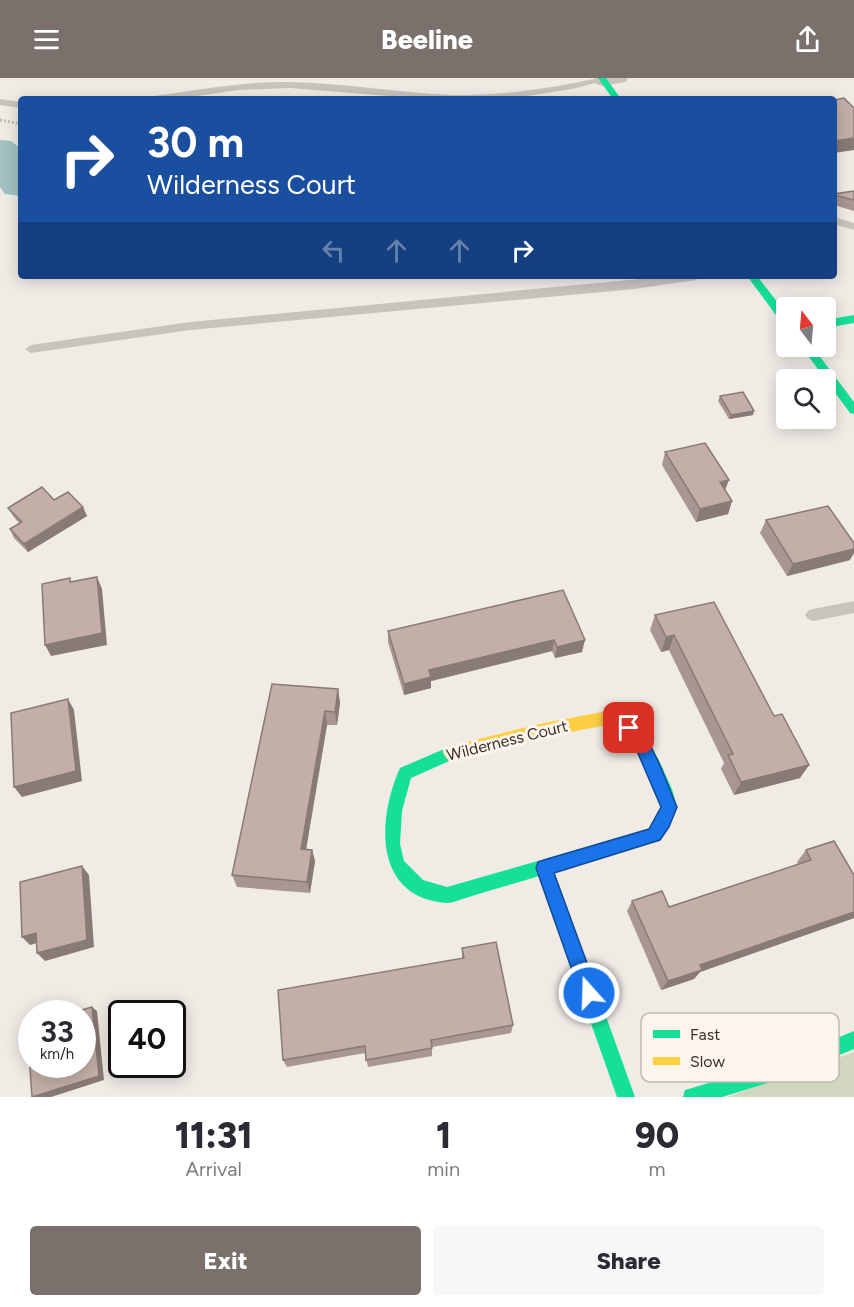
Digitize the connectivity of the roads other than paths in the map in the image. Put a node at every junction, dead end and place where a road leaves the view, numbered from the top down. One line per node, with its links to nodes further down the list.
1 (608, 79): 5 (lane); 6 (street)
2 (323, 83): 3 (lane); 4 (lane)
3 (167, 96)
4 (426, 96)
5 (501, 96)
6 (616, 96)
7 (0, 102): 8 (lane)
8 (18, 105)
9 (837, 221): 10 (lane)
10 (854, 226)
11 (675, 279): 16 (lane)
12 (754, 279): 13 (street)
13 (776, 307)
14 (854, 319): 15 (street)
15 (836, 322)
16 (31, 349)
17 (814, 357): 18 (street)
18 (854, 410)
19 (854, 607): 20 (lane)
20 (813, 615)
21 (544, 868): 21 (street, Wilderness Court); 25 (street)
22 (854, 1040): 23 (street)
23 (839, 1046)
24 (741, 1082): 26 (street)
25 (626, 1097)
26 (692, 1097)

